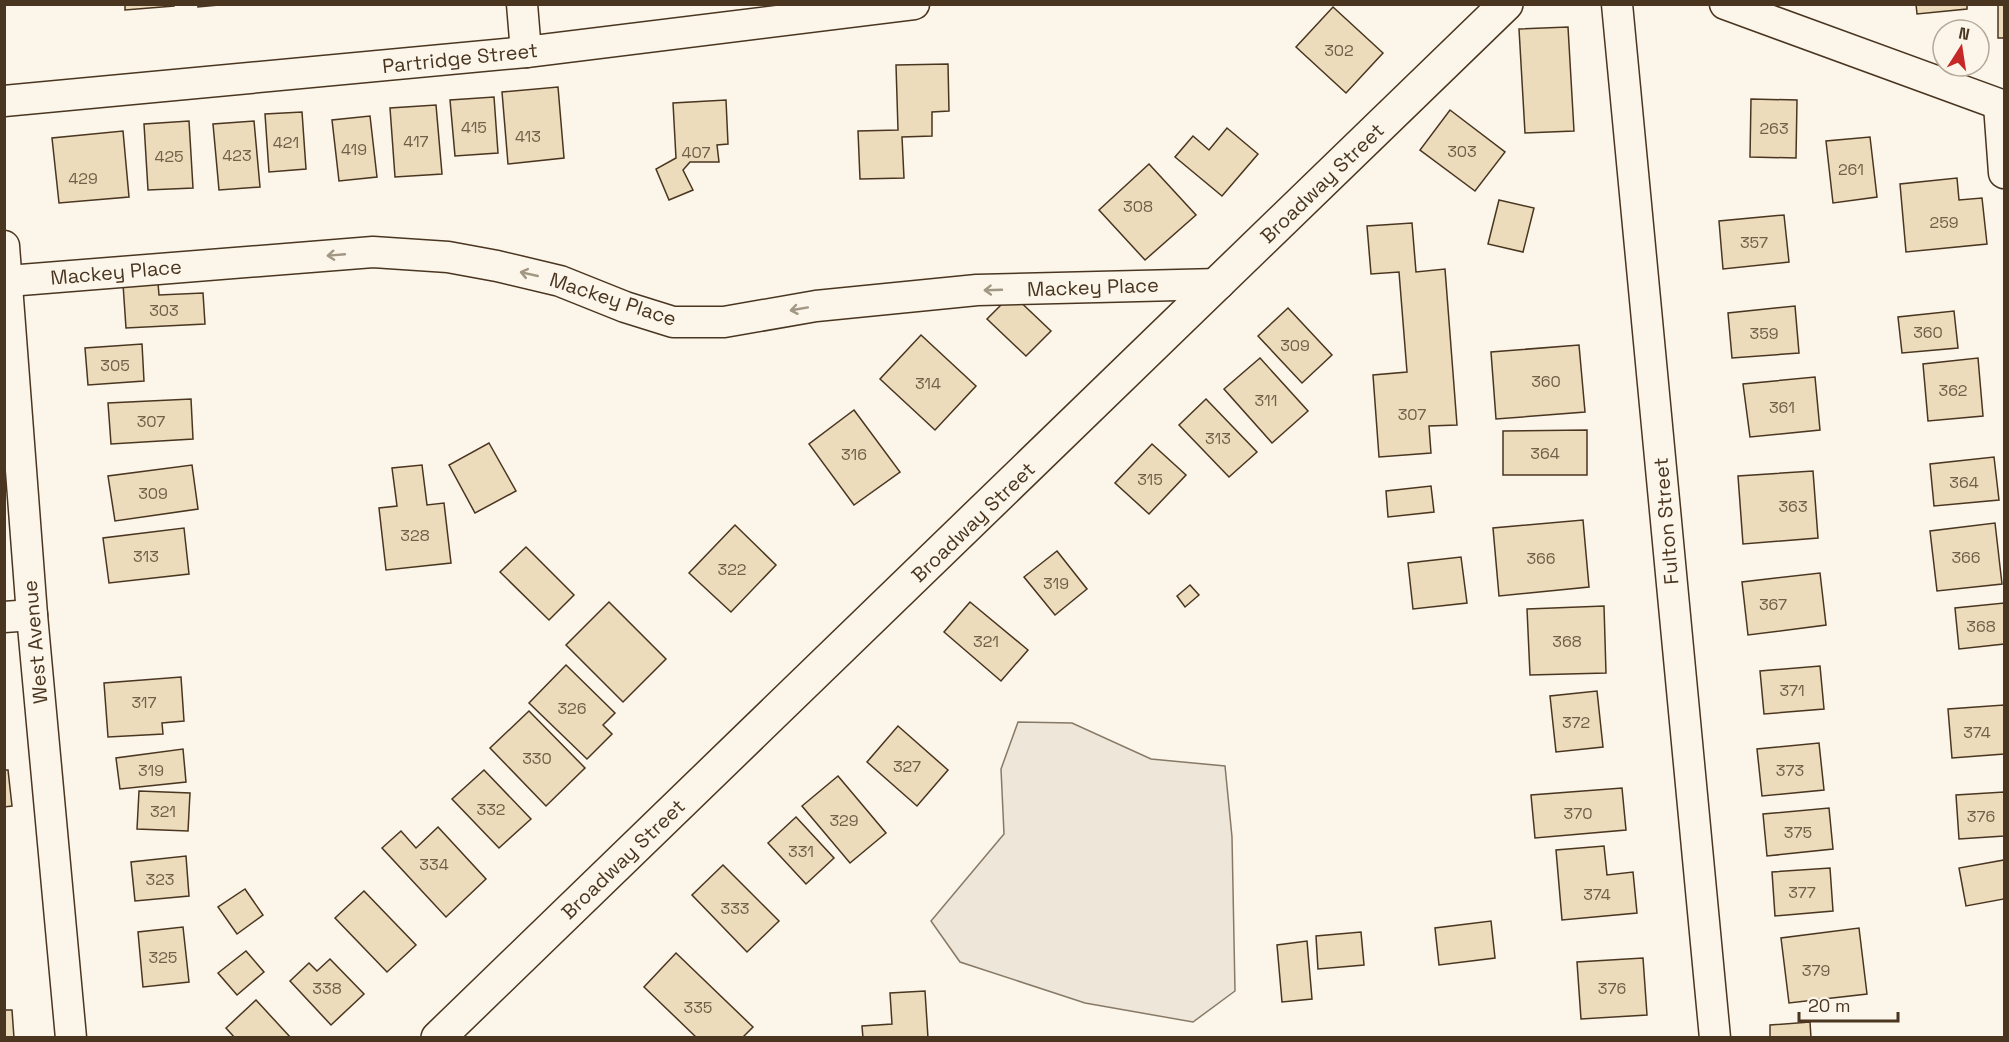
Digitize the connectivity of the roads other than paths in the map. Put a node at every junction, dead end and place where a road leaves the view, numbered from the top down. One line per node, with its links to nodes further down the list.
1 (522, 4): 6 (street)
2 (914, 4): 6 (street, Partridge Street)
3 (1506, 4): 12 (street, Broadway Street)
4 (1617, 4): 16 (street, Fulton Street)
5 (1725, 4): 8 (street)
6 (526, 52): 7 (street, Partridge Street)
7 (4, 101)
8 (2002, 106): 9 (street)
9 (2004, 173)
10 (4, 246): 11 (street, West Avenue)
11 (8, 281): 12 (street, Mackey Place, one-way to 11); 13 (street, West Avenue)
12 (1219, 284): 15 (street, Broadway Street)
13 (18, 616): 14 (street, West Avenue)
14 (71, 1038)
15 (438, 1038)
16 (1714, 1038)

